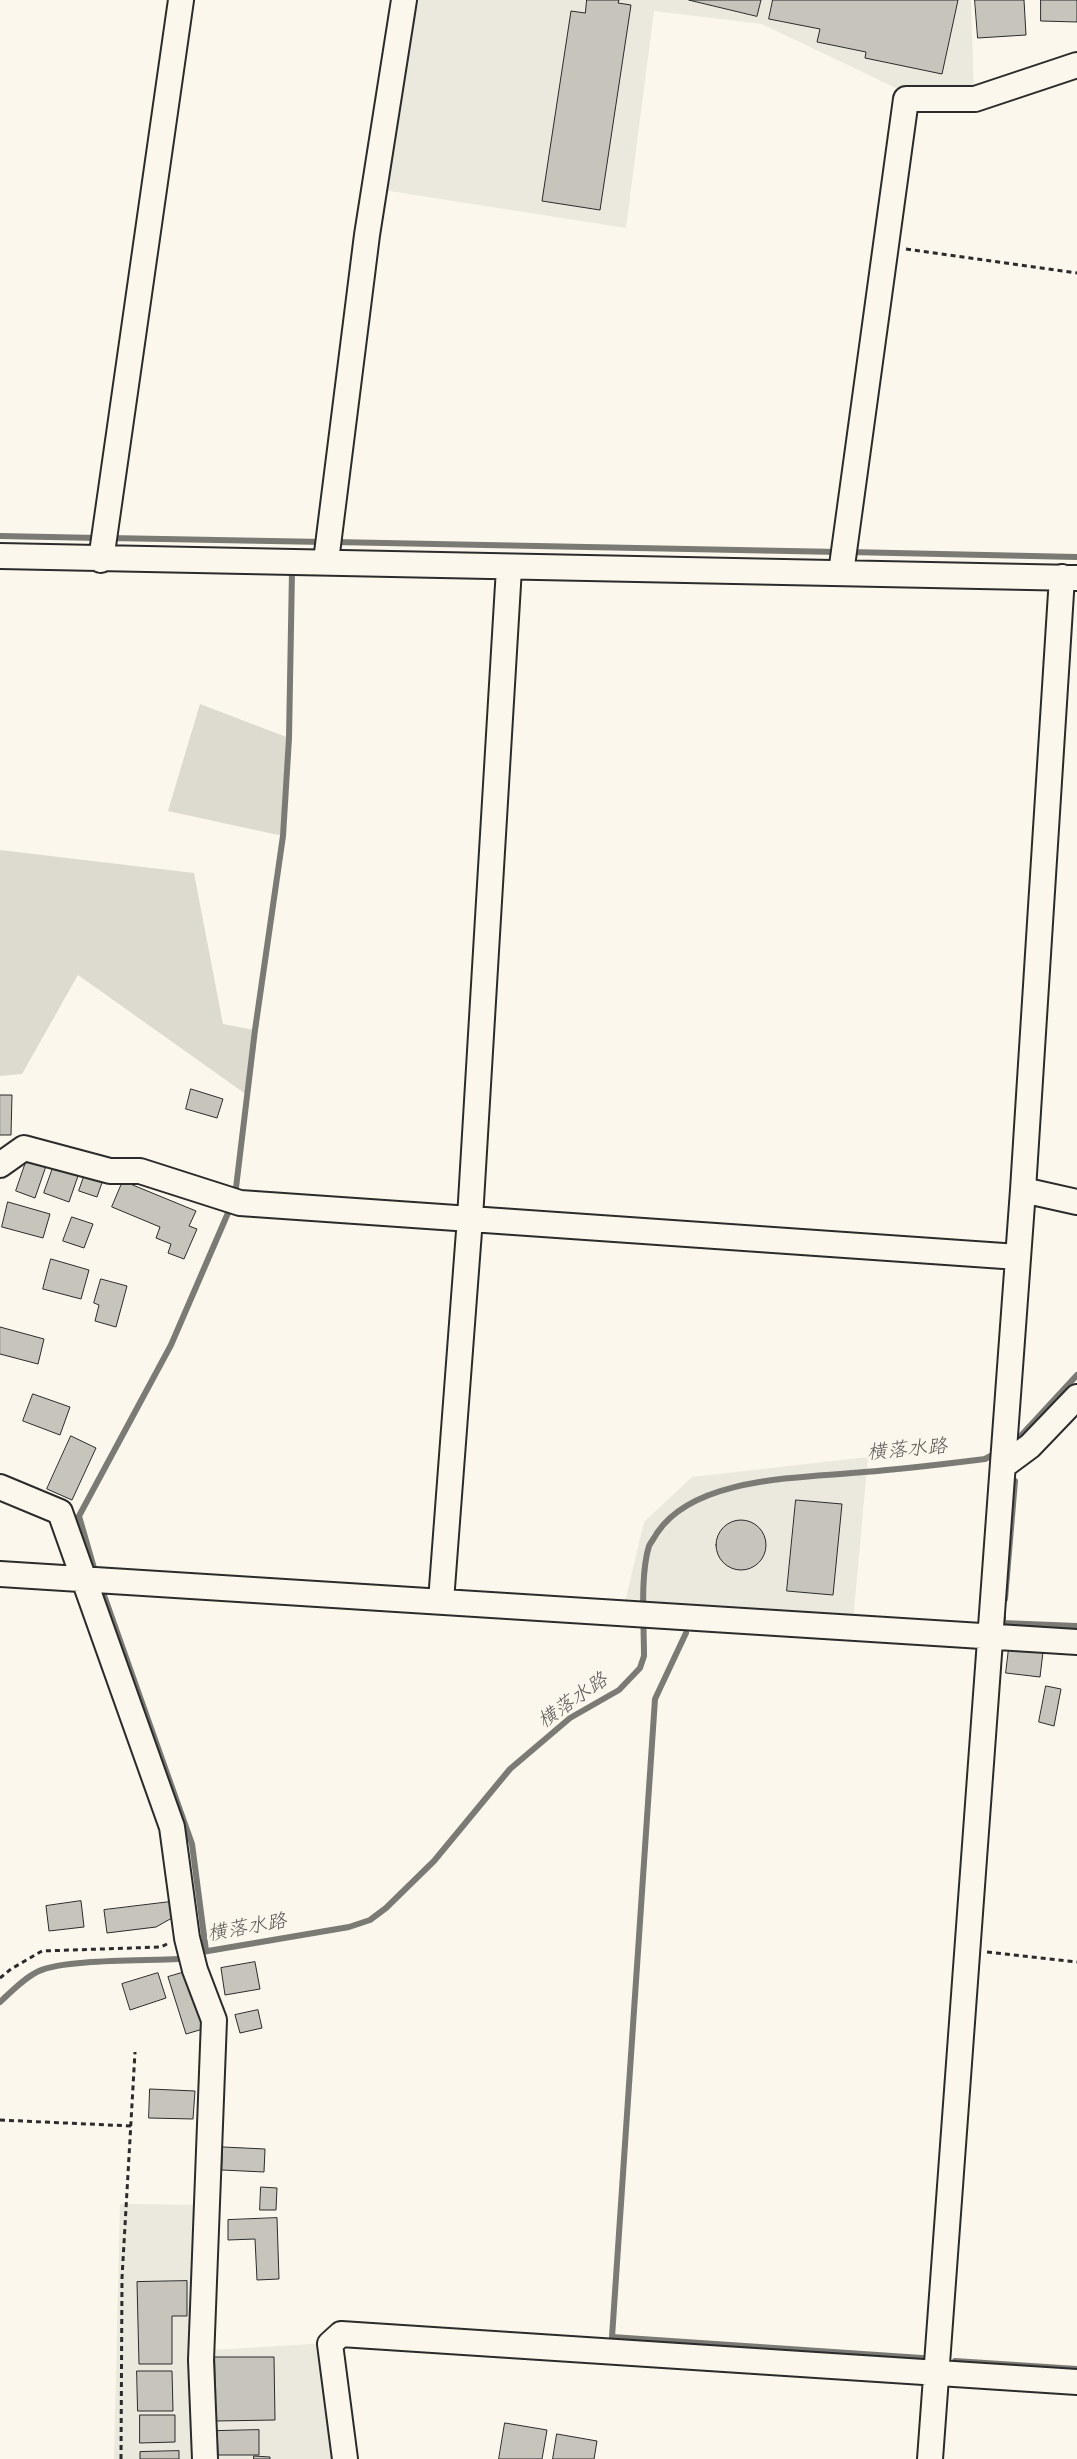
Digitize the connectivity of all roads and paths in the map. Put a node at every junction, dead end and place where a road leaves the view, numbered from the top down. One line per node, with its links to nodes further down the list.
1 (181, 0): 7 (street)
2 (404, 0): 8 (street)
3 (1077, 64): 4 (street)
4 (886, 247): 5 (path); 10 (street)
5 (1077, 272)
6 (0, 556): 7 (street)
7 (101, 560): 8 (street)
8 (326, 561): 9 (street)
9 (509, 568): 10 (street); 15 (street)
10 (841, 573): 11 (street)
11 (1070, 578): 13 (street)
12 (0, 1165): 15 (street)
13 (1023, 1190): 14 (street); 16 (street)
14 (1077, 1202)
15 (470, 1218): 16 (street); 22 (street)
16 (1018, 1257): 18 (street)
17 (1077, 1397): 18 (street)
18 (1003, 1466): 23 (street)
19 (0, 1487): 21 (street)
20 (0, 1574): 21 (street)
21 (82, 1580): 22 (street); 25 (street)
22 (441, 1600): 23 (street)
23 (989, 1636): 24 (street); 26 (street)
24 (1077, 1642)
25 (187, 1938): 28 (path); 35 (street)
26 (967, 1950): 27 (path); 32 (street)
27 (1077, 1962)
28 (0, 1978)
29 (135, 2052): 31 (path)
30 (0, 2120): 31 (path)
31 (131, 2126): 34 (path)
32 (937, 2373): 33 (street); 36 (street); 37 (street)
33 (1077, 2382)
34 (121, 2459)
35 (205, 2459)
36 (345, 2459)
37 (930, 2459)

